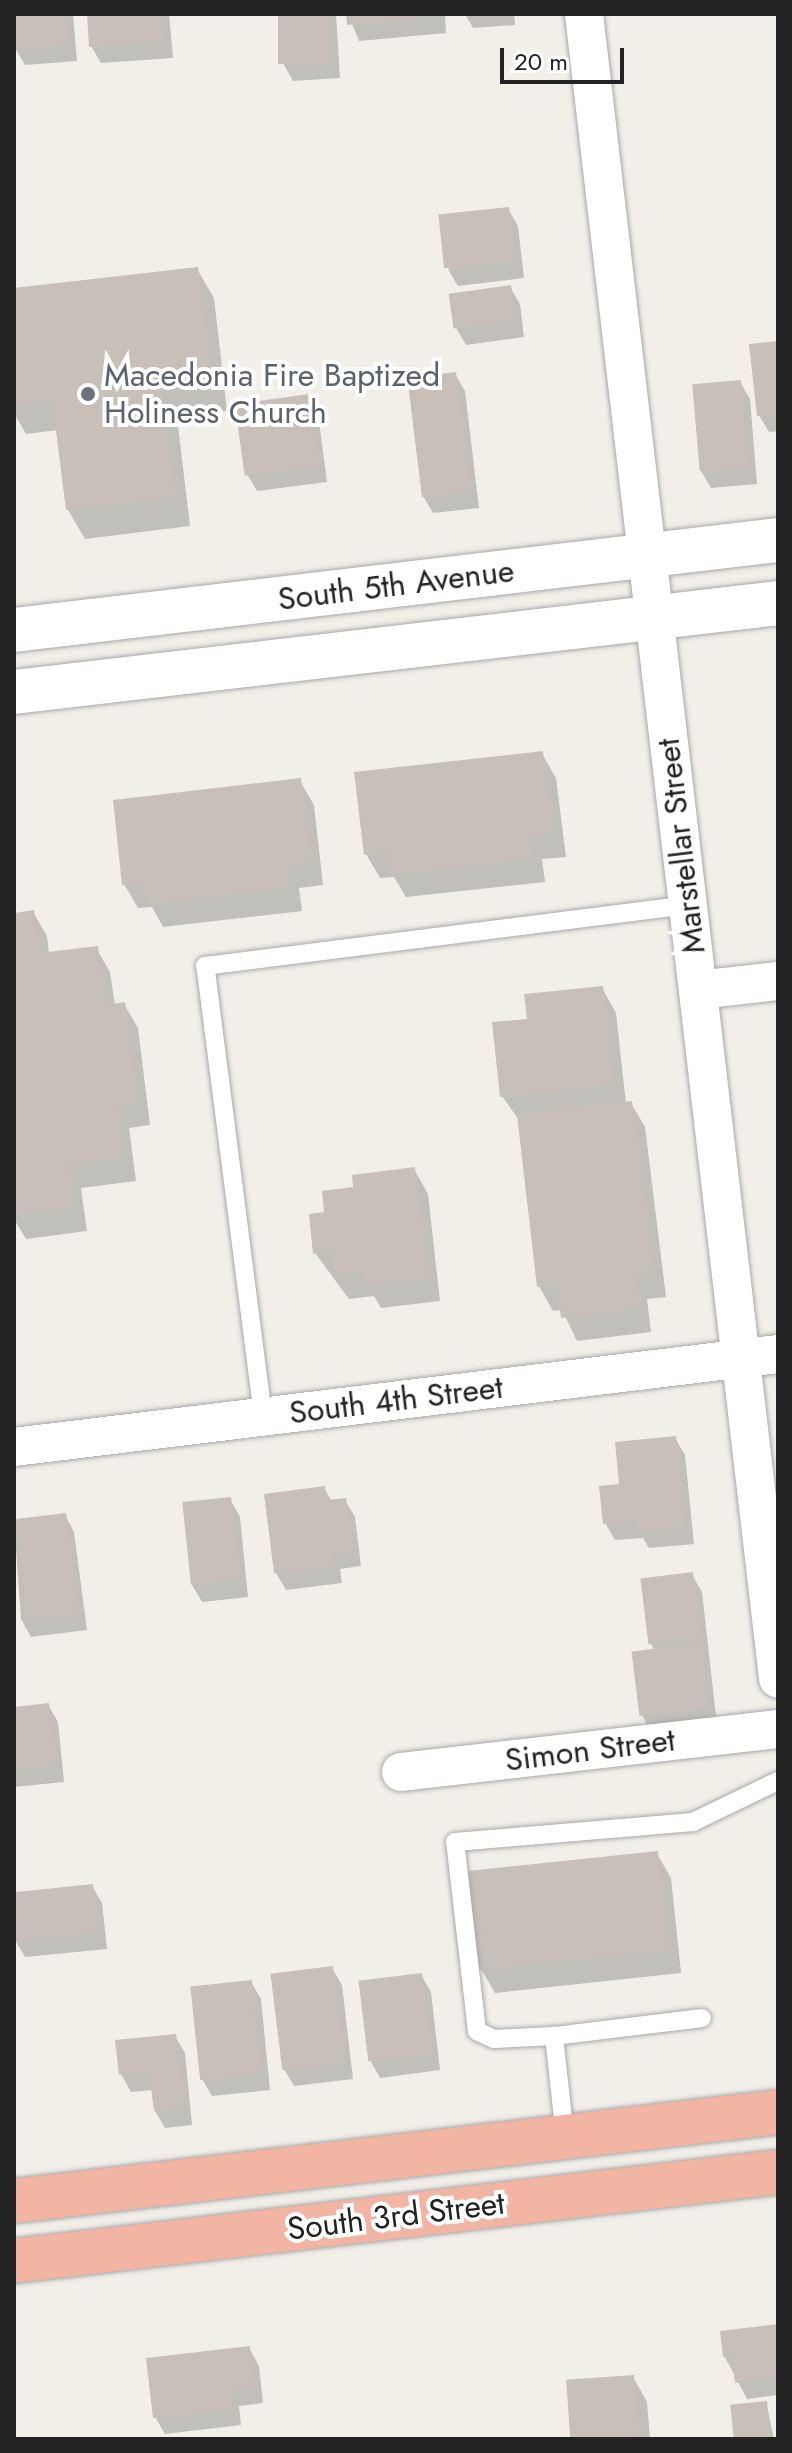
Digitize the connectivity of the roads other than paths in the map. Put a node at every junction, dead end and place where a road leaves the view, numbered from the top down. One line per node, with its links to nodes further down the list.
1 (584, 14): 3 (street, Marstellar Street)
2 (778, 540): 3 (street, South 5th Avenue)
3 (647, 556): 5 (street, Marstellar Street); 6 (street, South 5th Avenue)
4 (778, 603): 5 (street, South 5th Avenue)
5 (654, 617): 7 (street, South 5th Avenue); 8 (street, Marstellar Street)
6 (14, 630)
7 (14, 692)
8 (688, 905): 10 (street, Marstellar Street); 13 (lane)
9 (778, 981): 10 (street)
10 (698, 990): 12 (street, Marstellar Street)
11 (778, 1354): 12 (street, South 4th Street)
12 (740, 1359): 13 (street, South 4th Street); 15 (street, Marstellar Street)
13 (263, 1416): 14 (street, South 4th Street)
14 (14, 1447)
15 (778, 1679)
16 (778, 1729): 17 (street, Simon Street)
17 (401, 1772)
18 (778, 1781): 20 (lane)
19 (702, 2018): 20 (lane)
20 (554, 2036): 22 (lane)
21 (778, 2112): 22 (highway, South 3rd Street)
22 (565, 2137): 24 (highway, South 3rd Street)
23 (778, 2172): 25 (highway, South 3rd Street)
24 (14, 2201)
25 (14, 2261)

